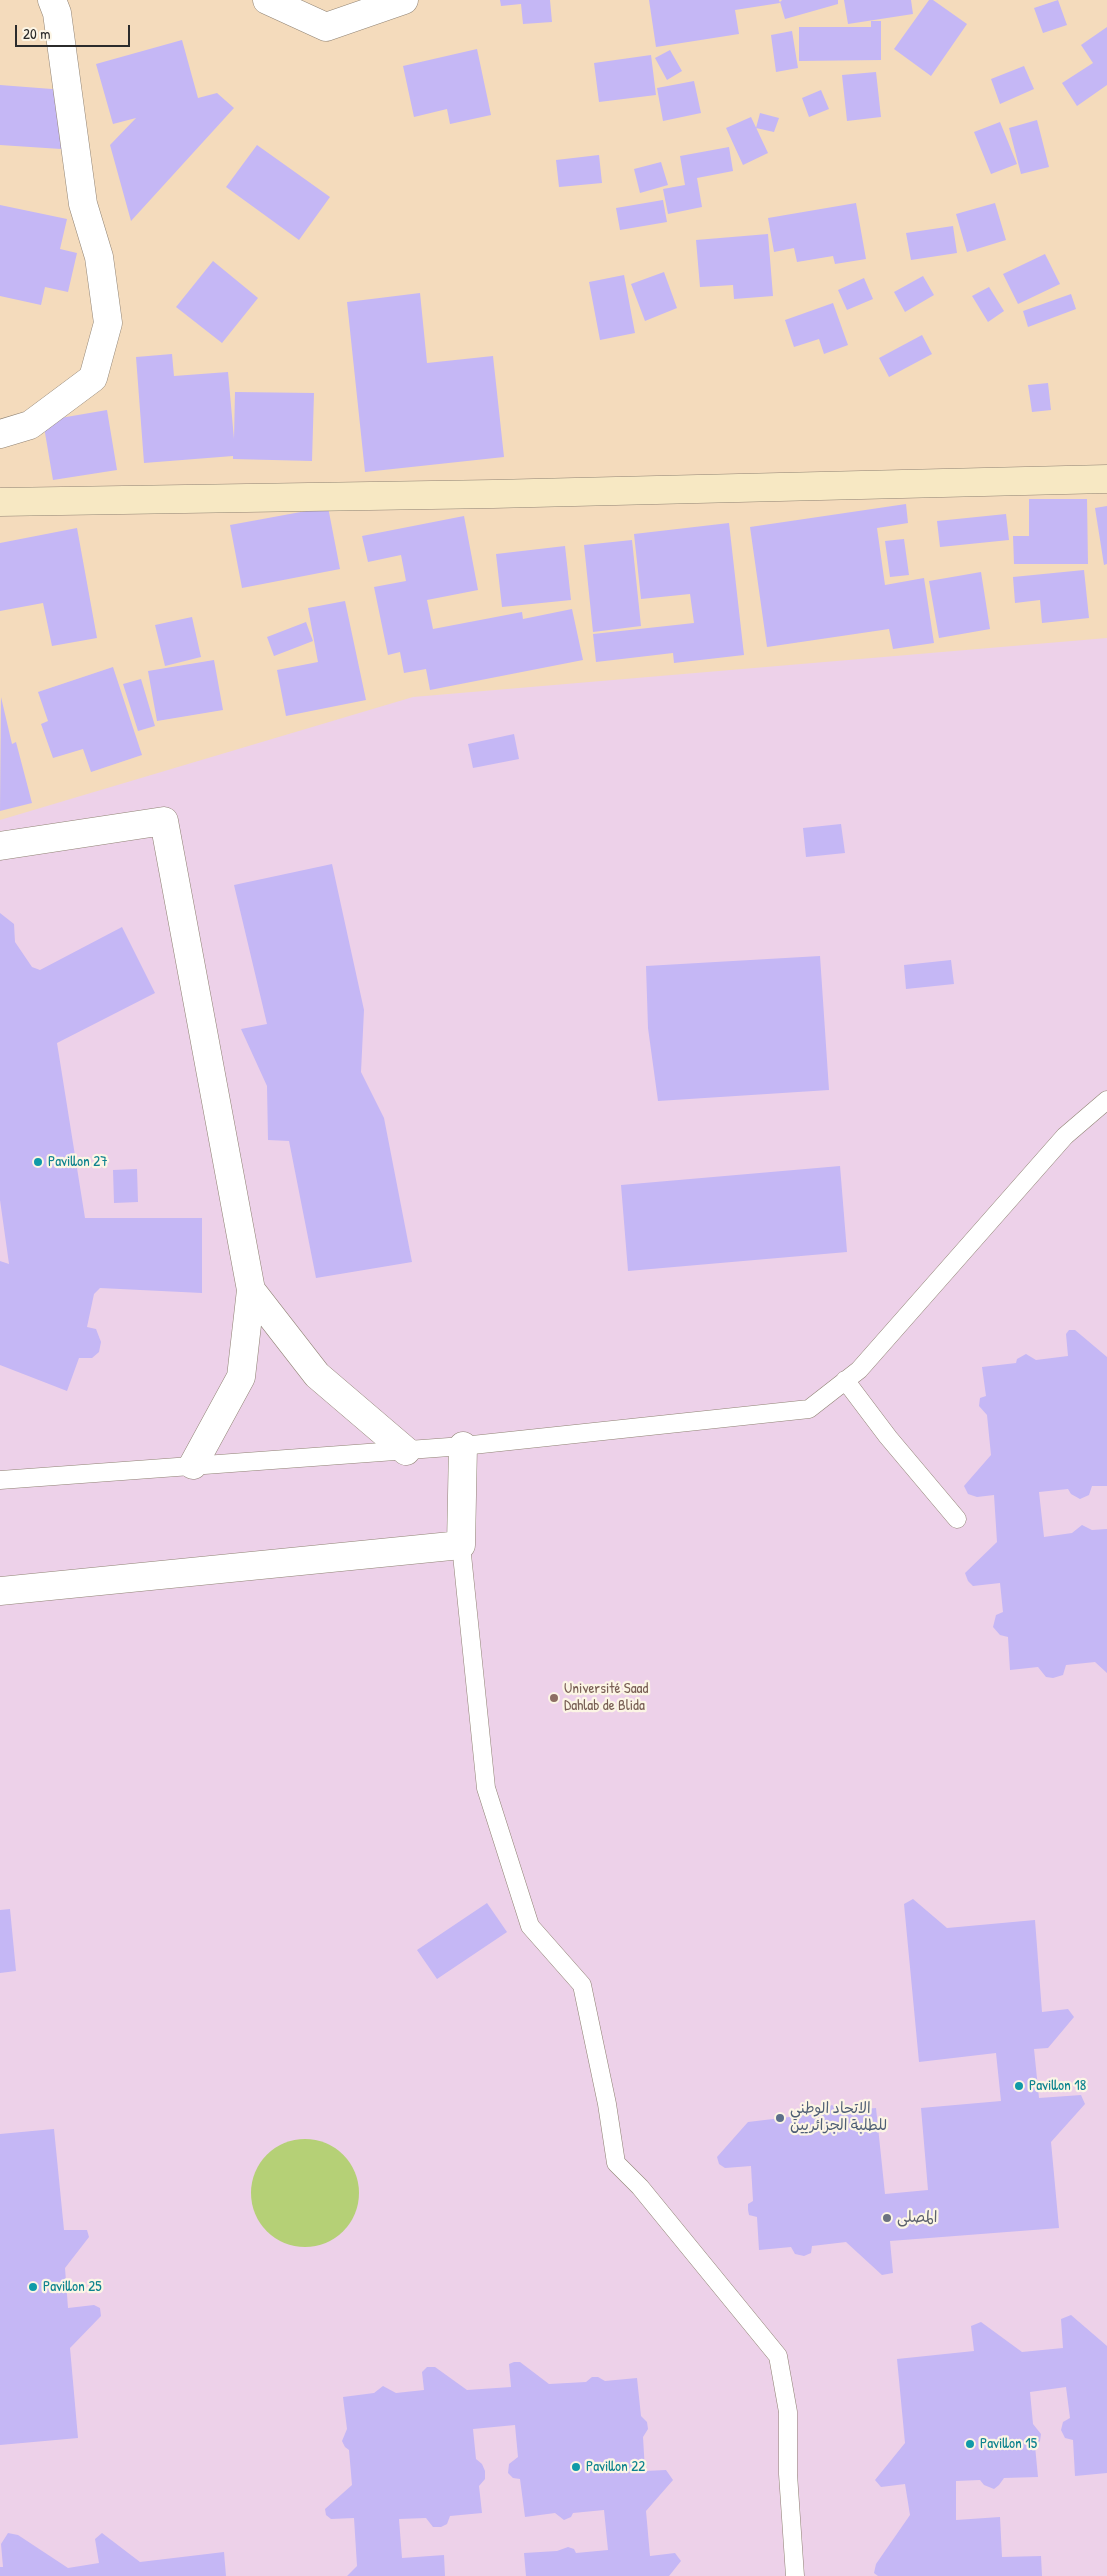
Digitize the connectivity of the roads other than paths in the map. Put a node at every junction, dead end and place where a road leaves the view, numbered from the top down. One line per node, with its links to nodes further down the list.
1 (52, 0): 4 (street)
2 (267, 0): 3 (street)
3 (404, 0)
4 (0, 434)
5 (1107, 479): 6 (street)
6 (0, 502)
7 (0, 846): 9 (street)
8 (1107, 1100): 10 (lane)
9 (250, 1290): 12 (street); 13 (street)
10 (845, 1380): 11 (lane); 15 (lane)
11 (463, 1446): 12 (lane); 16 (street)
12 (406, 1451): 13 (lane)
13 (193, 1465): 14 (lane)
14 (0, 1480)
15 (957, 1519)
16 (461, 1545): 17 (street); 18 (lane)
17 (0, 1591)
18 (795, 2576)

